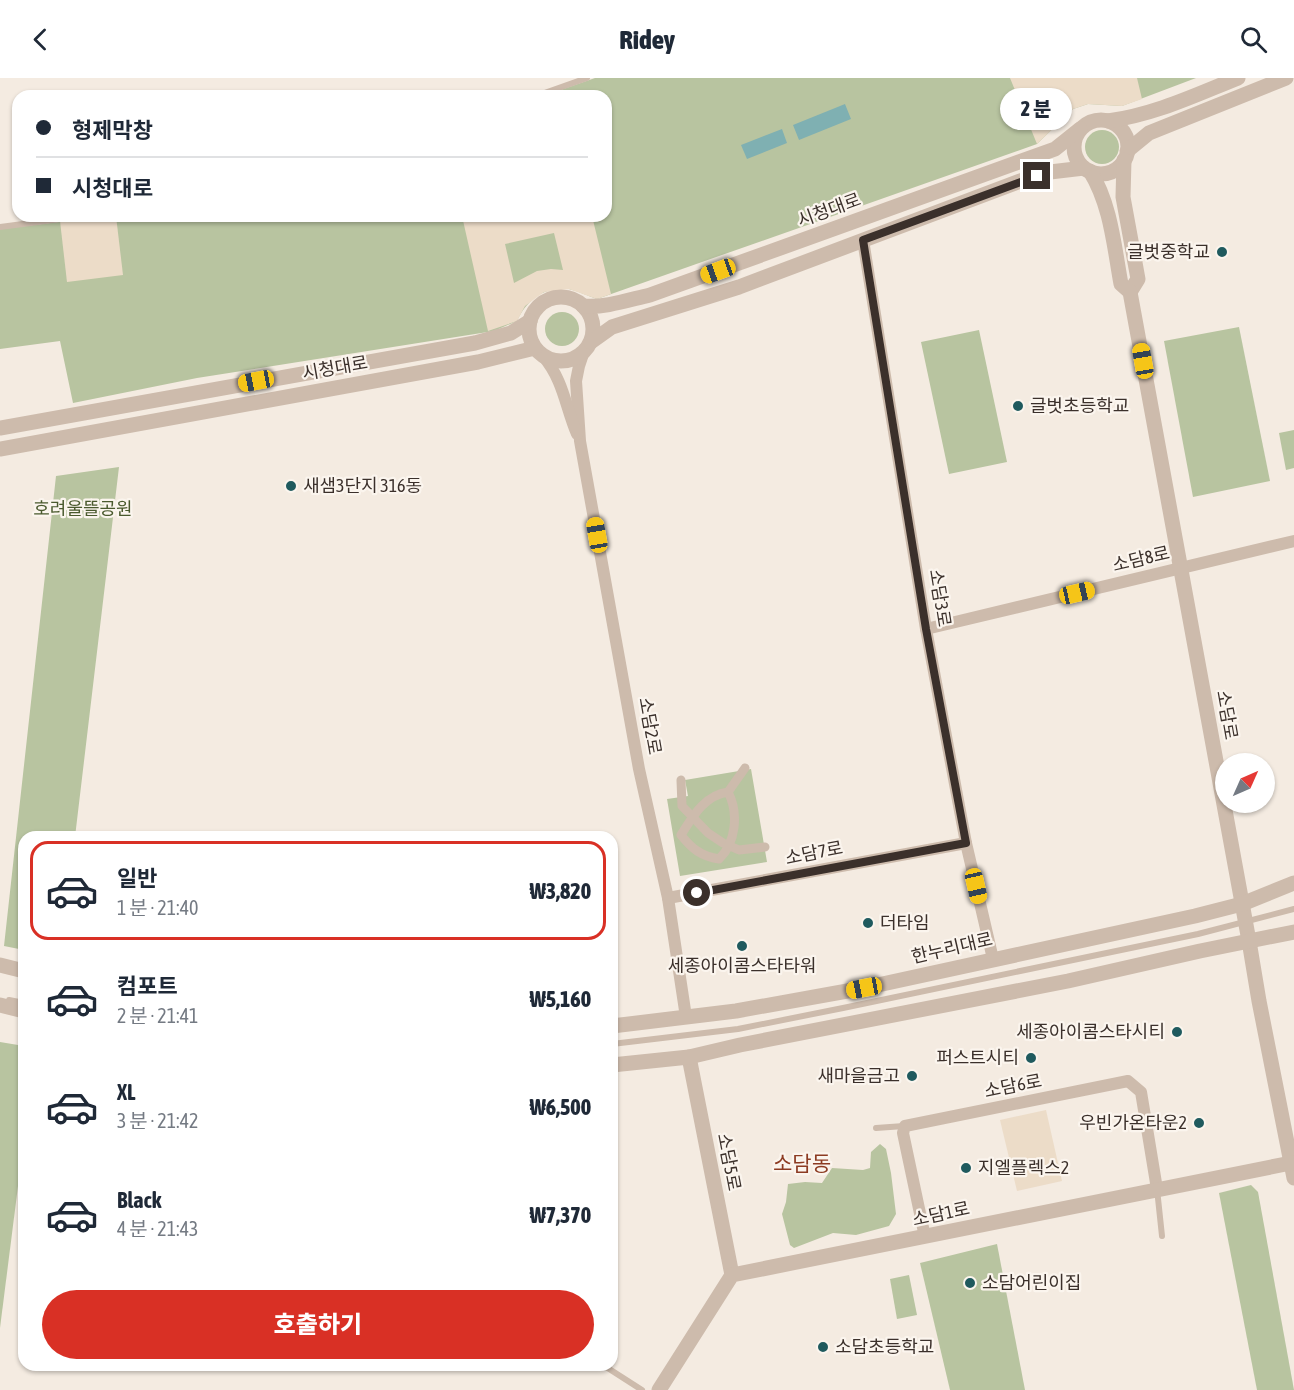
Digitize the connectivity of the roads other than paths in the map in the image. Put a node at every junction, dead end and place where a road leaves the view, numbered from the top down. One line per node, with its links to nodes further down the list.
1 (587, 78): 4 (lane)
2 (1238, 78): 5 (street)
3 (1286, 78): 7 (street)
4 (553, 90)
5 (1108, 121): 6 (street); 7 (street)
6 (1080, 129): 8 (street); 13 (street, 시청대로)
7 (1125, 156): 8 (street); 12 (street, 소담로)
8 (1087, 170): 11 (street); 12 (street, 소담로)
9 (37, 222): 10 (lane)
10 (0, 227)
11 (863, 240): 15 (street); 22 (street, 소담3로)
12 (1130, 292): 21 (street, 소담로)
13 (583, 306): 14 (street); 15 (street)
14 (530, 321): 16 (street); 17 (street, 시청대로)
15 (587, 346): 16 (street); 18 (street)
16 (539, 352): 18 (street); 19 (street, 시청대로)
17 (0, 428)
18 (580, 441): 31 (street, 소담2로)
19 (0, 449)
20 (1294, 541): 21 (street, 소담8로)
21 (1180, 569): 22 (street, 소담8로); 32 (street, 소담로)
22 (926, 629): 27 (street, 소담3로)
23 (745, 768): 25 (street)
24 (681, 780): 26 (street)
25 (728, 792): 26 (street); 28 (street)
26 (692, 818): 28 (street); 28 (street)
27 (966, 843): 31 (street, 소담7로); 37 (street, 소담3로)
28 (730, 845): 29 (street)
29 (765, 847)
30 (1294, 883): 32 (street, 한누리대로)
31 (668, 898): 44 (street, 소담2로)
32 (1242, 904): 34 (street, 소담로); 37 (street, 한누리대로)
33 (1294, 909): 34 (lane)
34 (1246, 922): 36 (street, 소담로); 46 (lane)
35 (1294, 932): 36 (street)
36 (1250, 941): 47 (street); 51 (street, 소담로)
37 (993, 959): 44 (street, 한누리대로)
38 (0, 966): 39 (street)
39 (18, 970)
40 (0, 998): 41 (lane)
41 (18, 1002)
42 (0, 1005): 43 (street)
43 (18, 1010)
44 (686, 1017): 45 (street, 한누리대로)
45 (618, 1025)
46 (618, 1043)
47 (689, 1057): 48 (street); 55 (street, 소담5로)
48 (618, 1064)
49 (905, 1126): 50 (lane); 52 (street, 소담6로); 54 (street)
50 (876, 1128)
51 (1293, 1168): 52 (street, 소담1로)
52 (1157, 1189): 53 (lane); 54 (street, 소담1로)
53 (1162, 1236)
54 (925, 1237): 55 (street, 소담1로)
55 (732, 1275): 58 (street)
56 (612, 1371): 57 (lane)
57 (642, 1390)
58 (659, 1390)

